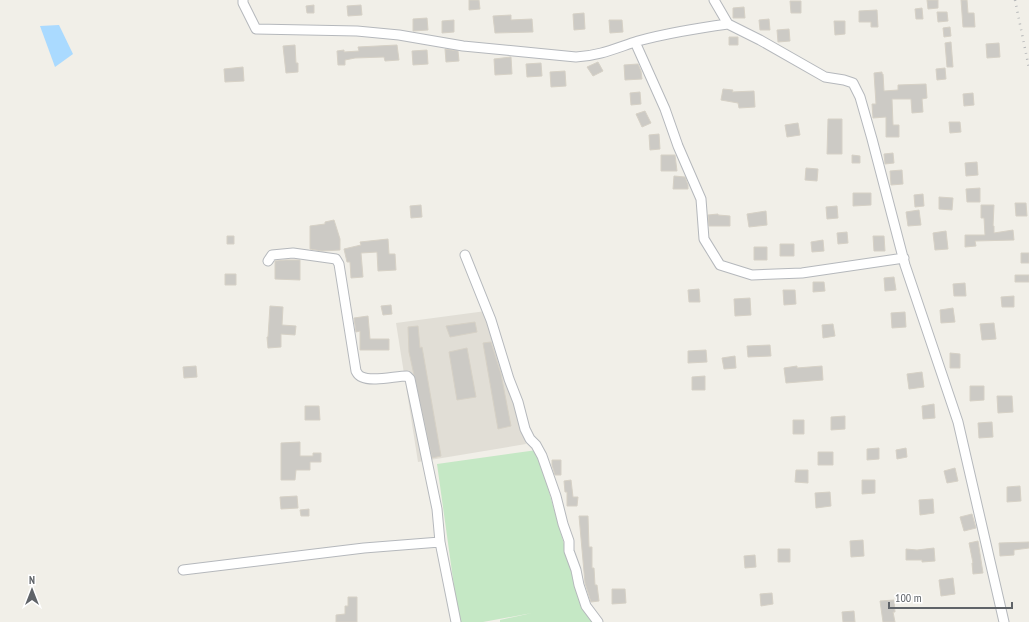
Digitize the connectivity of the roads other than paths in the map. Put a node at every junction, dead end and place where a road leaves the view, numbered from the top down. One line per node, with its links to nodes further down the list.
1 (243, 0): 4 (street)
2 (714, 0): 3 (street)
3 (728, 24): 4 (street); 6 (street)
4 (635, 42): 6 (street)
5 (465, 256): 11 (street)
6 (904, 258): 12 (street)
7 (268, 261): 8 (street)
8 (440, 542): 9 (street); 10 (street)
9 (183, 570)
10 (456, 622)
11 (598, 622)
12 (1004, 622)

